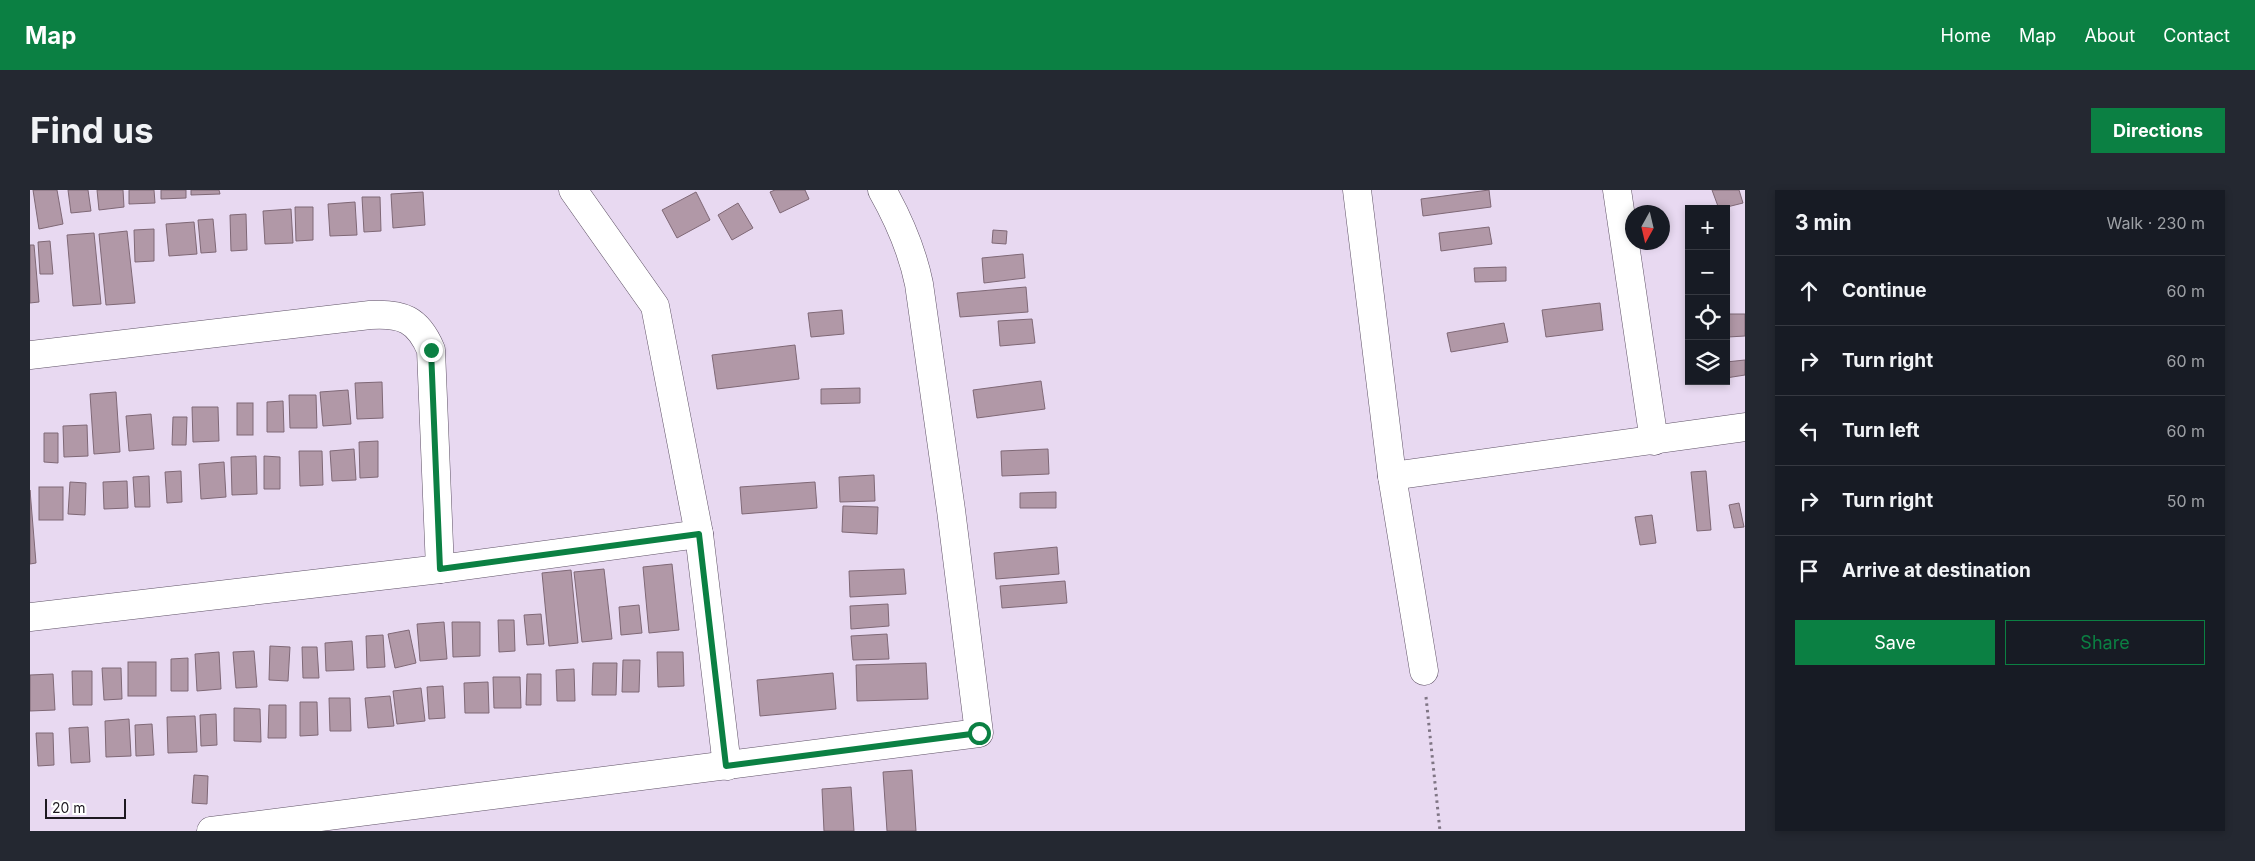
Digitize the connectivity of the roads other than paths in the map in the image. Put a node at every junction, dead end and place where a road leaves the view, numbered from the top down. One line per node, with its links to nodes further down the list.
1 (573, 190): 9 (street)
2 (882, 190): 13 (street)
3 (1357, 190): 8 (street)
4 (1618, 190): 7 (street)
5 (30, 355): 10 (street)
6 (1745, 427): 7 (street)
7 (1654, 441): 8 (street)
8 (1392, 476): 12 (street)
9 (699, 534): 10 (street); 13 (street)
10 (440, 569): 11 (street)
11 (30, 617)
12 (1424, 671)
13 (726, 766): 14 (street)
14 (216, 831)

